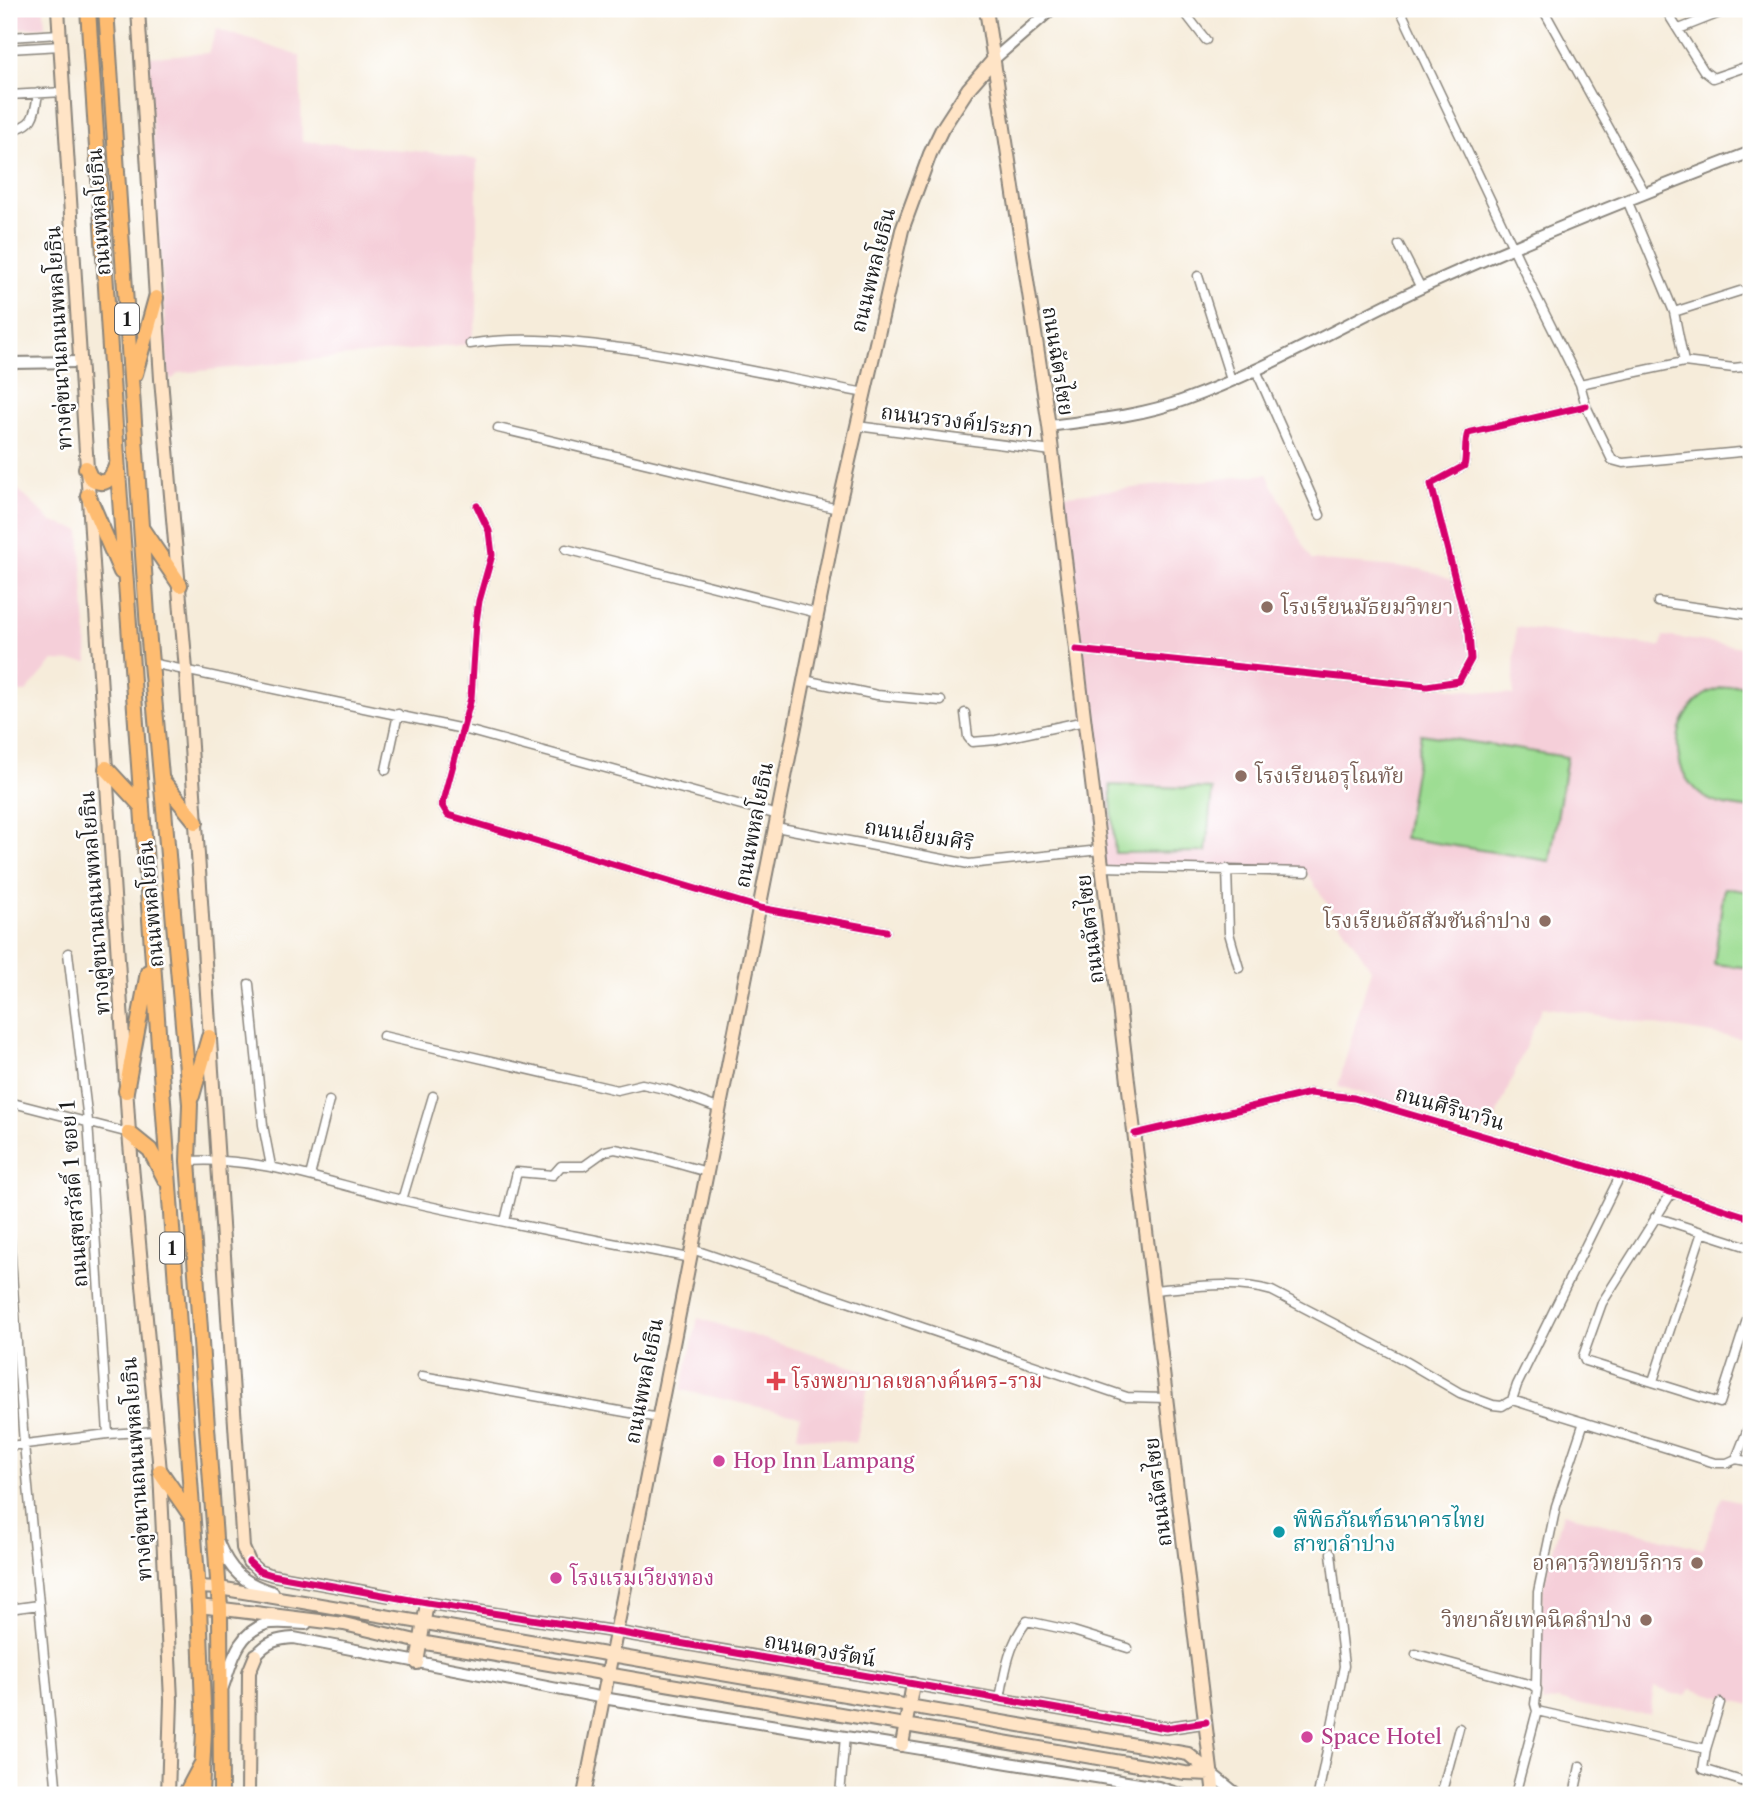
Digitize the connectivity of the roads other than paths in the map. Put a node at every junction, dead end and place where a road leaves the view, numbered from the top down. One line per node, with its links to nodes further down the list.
1 (58, 9): 14 (main road, ทางคู่ขนานถนนพหลโยธิน / 1)
2 (88, 9): 49 (highway, ถนนพหลโยธิน / 1)
3 (106, 9): 41 (highway, ถนนพหลโยธิน / 1)
4 (138, 9): 31 (main road, 1)
5 (986, 9): 17 (main road)
6 (1052, 9): 17 (street)
7 (1182, 9): 15 (street)
8 (1400, 9): 27 (street)
9 (1543, 9): 24 (street)
10 (1665, 9): 12 (street)
11 (1730, 9): 12 (street)
12 (1679, 29): 18 (street)
13 (9, 37): 14 (street)
14 (61, 40): 16 (street); 19 (main road, ทางคู่ขนานถนนพหลโยธิน / 1)
15 (1206, 40)
16 (9, 49)
17 (994, 59): 42 (main road, ถนนพหลโยธิน); 45 (main road, ถนนฉัตรไชย)
18 (1751, 65)
19 (64, 92): 20 (street); 34 (main road, ทางคู่ขนานถนนพหลโยธิน / 1)
20 (38, 93): 21 (street); 22 (street)
21 (9, 95)
22 (9, 129)
23 (1751, 152): 24 (street)
24 (1645, 193): 25 (street)
25 (1628, 200): 27 (street); 32 (street)
26 (1399, 245): 29 (street)
27 (1514, 247): 29 (street); 40 (street)
28 (1198, 276): 39 (street)
29 (1421, 288): 38 (street)
30 (1740, 291): 32 (street)
31 (156, 298): 41 (highway); 57 (main road, 1)
32 (1674, 312): 35 (street)
33 (470, 344): 42 (street)
34 (80, 362): 36 (street); 50 (main road, ทางคู่ขนานถนนพหลโยธิน / 1)
35 (1684, 362): 37 (street); 40 (street)
36 (9, 363)
37 (1751, 366)
38 (1256, 370): 39 (street); 54 (street)
39 (1231, 380): 45 (street)
40 (1580, 384): 43 (street)
41 (132, 386): 55 (highway, ถนนพหลโยธิน / 1)
42 (865, 393): 44 (main road, ถนนพหลโยธิน)
43 (1586, 407): 48 (street); 62 (street)
44 (857, 426): 47 (street, ถนนวรวงค์ประภา); 53 (main road, ถนนพหลโยธิน)
45 (1049, 426): 47 (main road, ถนนฉัตรไชย)
46 (498, 428): 53 (street)
47 (1052, 451): 62 (main road, ถนนฉัตรไชย)
48 (1751, 452)
49 (117, 464): 50 (highway); 58 (highway, ถนนพหลโยธิน / 1)
50 (86, 468): 51 (main road, ทางคู่ขนานถนนพหลโยธิน / 1)
51 (88, 495): 58 (highway); 72 (main road, ทางคู่ขนานถนนพหลโยธิน / 1)
52 (477, 506): 71 (street)
53 (838, 509): 60 (main road, ถนนพหลโยธิน)
54 (1320, 515)
55 (141, 528): 57 (highway); 63 (highway, ถนนพหลโยธิน / 1)
56 (566, 549): 60 (street)
57 (179, 578): 65 (main road, 1)
58 (126, 583): 64 (highway, ถนนพหลโยธิน / 1)
59 (1658, 602): 61 (street)
60 (817, 613): 66 (main road, ถนนพหลโยธิน)
61 (1751, 615)
62 (1076, 650): 70 (main road, ถนนฉัตรไชย)
63 (151, 663): 64 (highway); 65 (street, ถนนเอี่ยมศิริ); 74 (highway, ถนนพหลโยธิน / 1)
64 (132, 665): 75 (highway, ถนนพหลโยธิน / 1)
65 (186, 670): 69 (street, ถนนเอี่ยมศิริ); 77 (main road, 1)
66 (804, 680): 67 (street); 76 (main road, ถนนพหลโยธิน)
67 (941, 701)
68 (965, 713): 70 (street)
69 (398, 714): 71 (street, ถนนเอี่ยมศิริ); 73 (street)
70 (1085, 721): 78 (main road, ถนนฉัตรไชย)
71 (463, 729): 76 (street, ถนนเอี่ยมศิริ); 82 (street)
72 (106, 768): 75 (highway); 90 (main road, ทางคู่ขนานถนนพหลโยธิน / 1)
73 (386, 770)
74 (161, 779): 77 (highway); 94 (highway, ถนนพหลโยธิน / 1)
75 (142, 807): 84 (highway, ถนนพหลโยธิน / 1)
76 (777, 821): 78 (street, ถนนเอี่ยมศิริ); 82 (main road, ถนนพหลโยธิน)
77 (196, 822): 89 (main road, 1)
78 (1100, 849): 79 (main road, ถนนฉัตรไชย)
79 (1102, 867): 80 (street); 98 (main road, ถนนฉัตรไชย)
80 (1227, 869): 81 (street); 86 (street)
81 (1306, 872)
82 (760, 908): 83 (street); 95 (main road, ถนนพหลโยธิน)
83 (886, 931)
84 (152, 952): 90 (highway); 105 (highway, ถนนพหลโยธิน / 1)
85 (68, 953): 96 (street, ถนนสุขสวัสดิ์ 1 ซอย 1)
86 (1239, 968)
87 (249, 984): 101 (street)
88 (383, 1036): 95 (street)
89 (209, 1037): 94 (highway); 99 (main road, 1)
90 (126, 1091): 97 (main road, ทางคู่ขนานถนนพหลโยธิน / 1)
91 (433, 1096): 107 (street)
92 (329, 1101): 103 (street)
93 (9, 1102): 96 (street)
94 (190, 1104): 100 (highway, ถนนพหลโยธิน / 1)
95 (720, 1109): 102 (main road, ถนนพหลโยธิน)
96 (88, 1121): 97 (street); 125 (street, ถนนสุขสวัสดิ์ 1 ซอย 1)
97 (129, 1133): 105 (highway); 124 (main road, ทางคู่ขนานถนนพหลโยธิน / 1)
98 (1135, 1134): 104 (street, ถนนศิรินาวิน); 115 (main road, ถนนฉัตรไชย)
99 (217, 1159): 100 (street); 101 (street); 134 (main road, 1)
100 (188, 1161): 132 (highway, ถนนพหลโยธิน / 1)
101 (271, 1166): 103 (street)
102 (707, 1172): 110 (street); 114 (main road, ถนนพหลโยธิน)
103 (310, 1176): 107 (street)
104 (1620, 1176): 106 (street, ถนนศิรินาวิน); 120 (street)
105 (168, 1183): 131 (highway, ถนนพหลโยธิน / 1)
106 (1672, 1192): 108 (street); 109 (street, ถนนศิรินาวิน)
107 (402, 1200): 110 (street)
108 (1655, 1217): 112 (street); 118 (street)
109 (1751, 1218)
110 (505, 1221): 114 (street)
111 (9, 1229): 126 (street)
112 (1702, 1233): 113 (street); 118 (street)
113 (1751, 1248)
114 (691, 1254): 119 (street); 121 (main road, ถนนพหลโยธิน)
115 (1153, 1290): 119 (main road, ถนนฉัตรไชย); 120 (street)
116 (1751, 1307): 118 (street)
117 (422, 1376): 121 (street)
118 (1653, 1381)
119 (1166, 1398): 162 (main road, ถนนฉัตรไชย)
120 (1512, 1400): 123 (street)
121 (659, 1418): 146 (main road, ถนนพหลโยธิน)
122 (1751, 1421): 128 (street)
123 (1584, 1422): 128 (street); 155 (street)
124 (156, 1431): 125 (street); 130 (main road, ทางคู่ขนานถนนพหลโยธิน / 1)
125 (108, 1434): 126 (street)
126 (24, 1444): 127 (street); 140 (street)
127 (9, 1446)
128 (1735, 1459): 129 (street)
129 (1751, 1462)
130 (160, 1471): 131 (highway); 173 (main road, ทางคู่ขนานถนนพหลโยธิน / 1)
131 (191, 1518): 135 (highway, ถนนพหลโยธิน / 1)
132 (215, 1536): 136 (highway, ถนนพหลโยธิน / 1); 138 (street)
133 (1331, 1553): 183 (street)
134 (248, 1562): 137 (street)
135 (198, 1587): 136 (main road); 141 (highway, ถนนพหลโยธิน / 1)
136 (219, 1588): 138 (main road); 142 (highway, ถนนพหลโยธิน / 1)
137 (389, 1596): 139 (street)
138 (303, 1602): 144 (main road)
139 (427, 1603): 144 (main road); 146 (street, ถนนดวงรัตน์)
140 (39, 1605): 143 (street); 172 (street)
141 (199, 1606): 142 (main road); 168 (highway, ถนนพหลโยธิน / 1)
142 (220, 1608): 145 (main road); 156 (highway, ถนนพหลโยธิน / 1)
143 (9, 1609)
144 (424, 1622): 147 (main road); 149 (main road)
145 (344, 1624): 147 (main road); 156 (street)
146 (617, 1632): 149 (main road, ถนนพหลโยธิน); 154 (street, ถนนดวงรัตน์)
147 (420, 1642): 152 (main road); 153 (main road)
148 (1128, 1648): 158 (street)
149 (612, 1654): 153 (main road, ถนนพหลโยธิน); 160 (main road)
150 (1416, 1654): 155 (street)
151 (256, 1655): 152 (street); 177 (main road)
152 (417, 1662): 157 (street)
153 (608, 1675): 157 (main road, ถนนพหลโยธิน); 163 (main road)
154 (913, 1684): 158 (street, ถนนดวงรัตน์); 160 (main road)
155 (1536, 1687): 161 (street)
156 (221, 1692): 176 (highway, ถนนพหลโยธิน / 1)
157 (604, 1698): 165 (street); 178 (main road, ถนนพหลโยธิน)
158 (1000, 1699): 162 (street, ถนนดวงรัตน์)
159 (1720, 1703): 167 (street)
160 (909, 1706): 163 (main road); 170 (main road)
161 (1537, 1711): 167 (street); 185 (street)
162 (1206, 1722): 170 (main road, ถนนฉัตรไชย)
163 (905, 1724): 166 (main road); 170 (main road)
164 (1459, 1728): 184 (street)
165 (845, 1736): 166 (street); 179 (street)
166 (902, 1745): 180 (street)
167 (1706, 1749): 171 (street)
168 (202, 1762): 174 (highway); 175 (highway, ถนนพหลโยธิน / 1)
169 (1580, 1766): 186 (street)
170 (1212, 1774): 181 (main road, ถนนฉัตรไชย); 182 (street)
171 (1751, 1784)
172 (57, 1795)
173 (168, 1795)
174 (185, 1795)
175 (201, 1795)
176 (221, 1795)
177 (248, 1795)
178 (584, 1795)
179 (840, 1795)
180 (1183, 1795)
181 (1214, 1795)
182 (1238, 1795)
183 (1318, 1795)
184 (1441, 1795)
185 (1517, 1795)
186 (1574, 1795)

